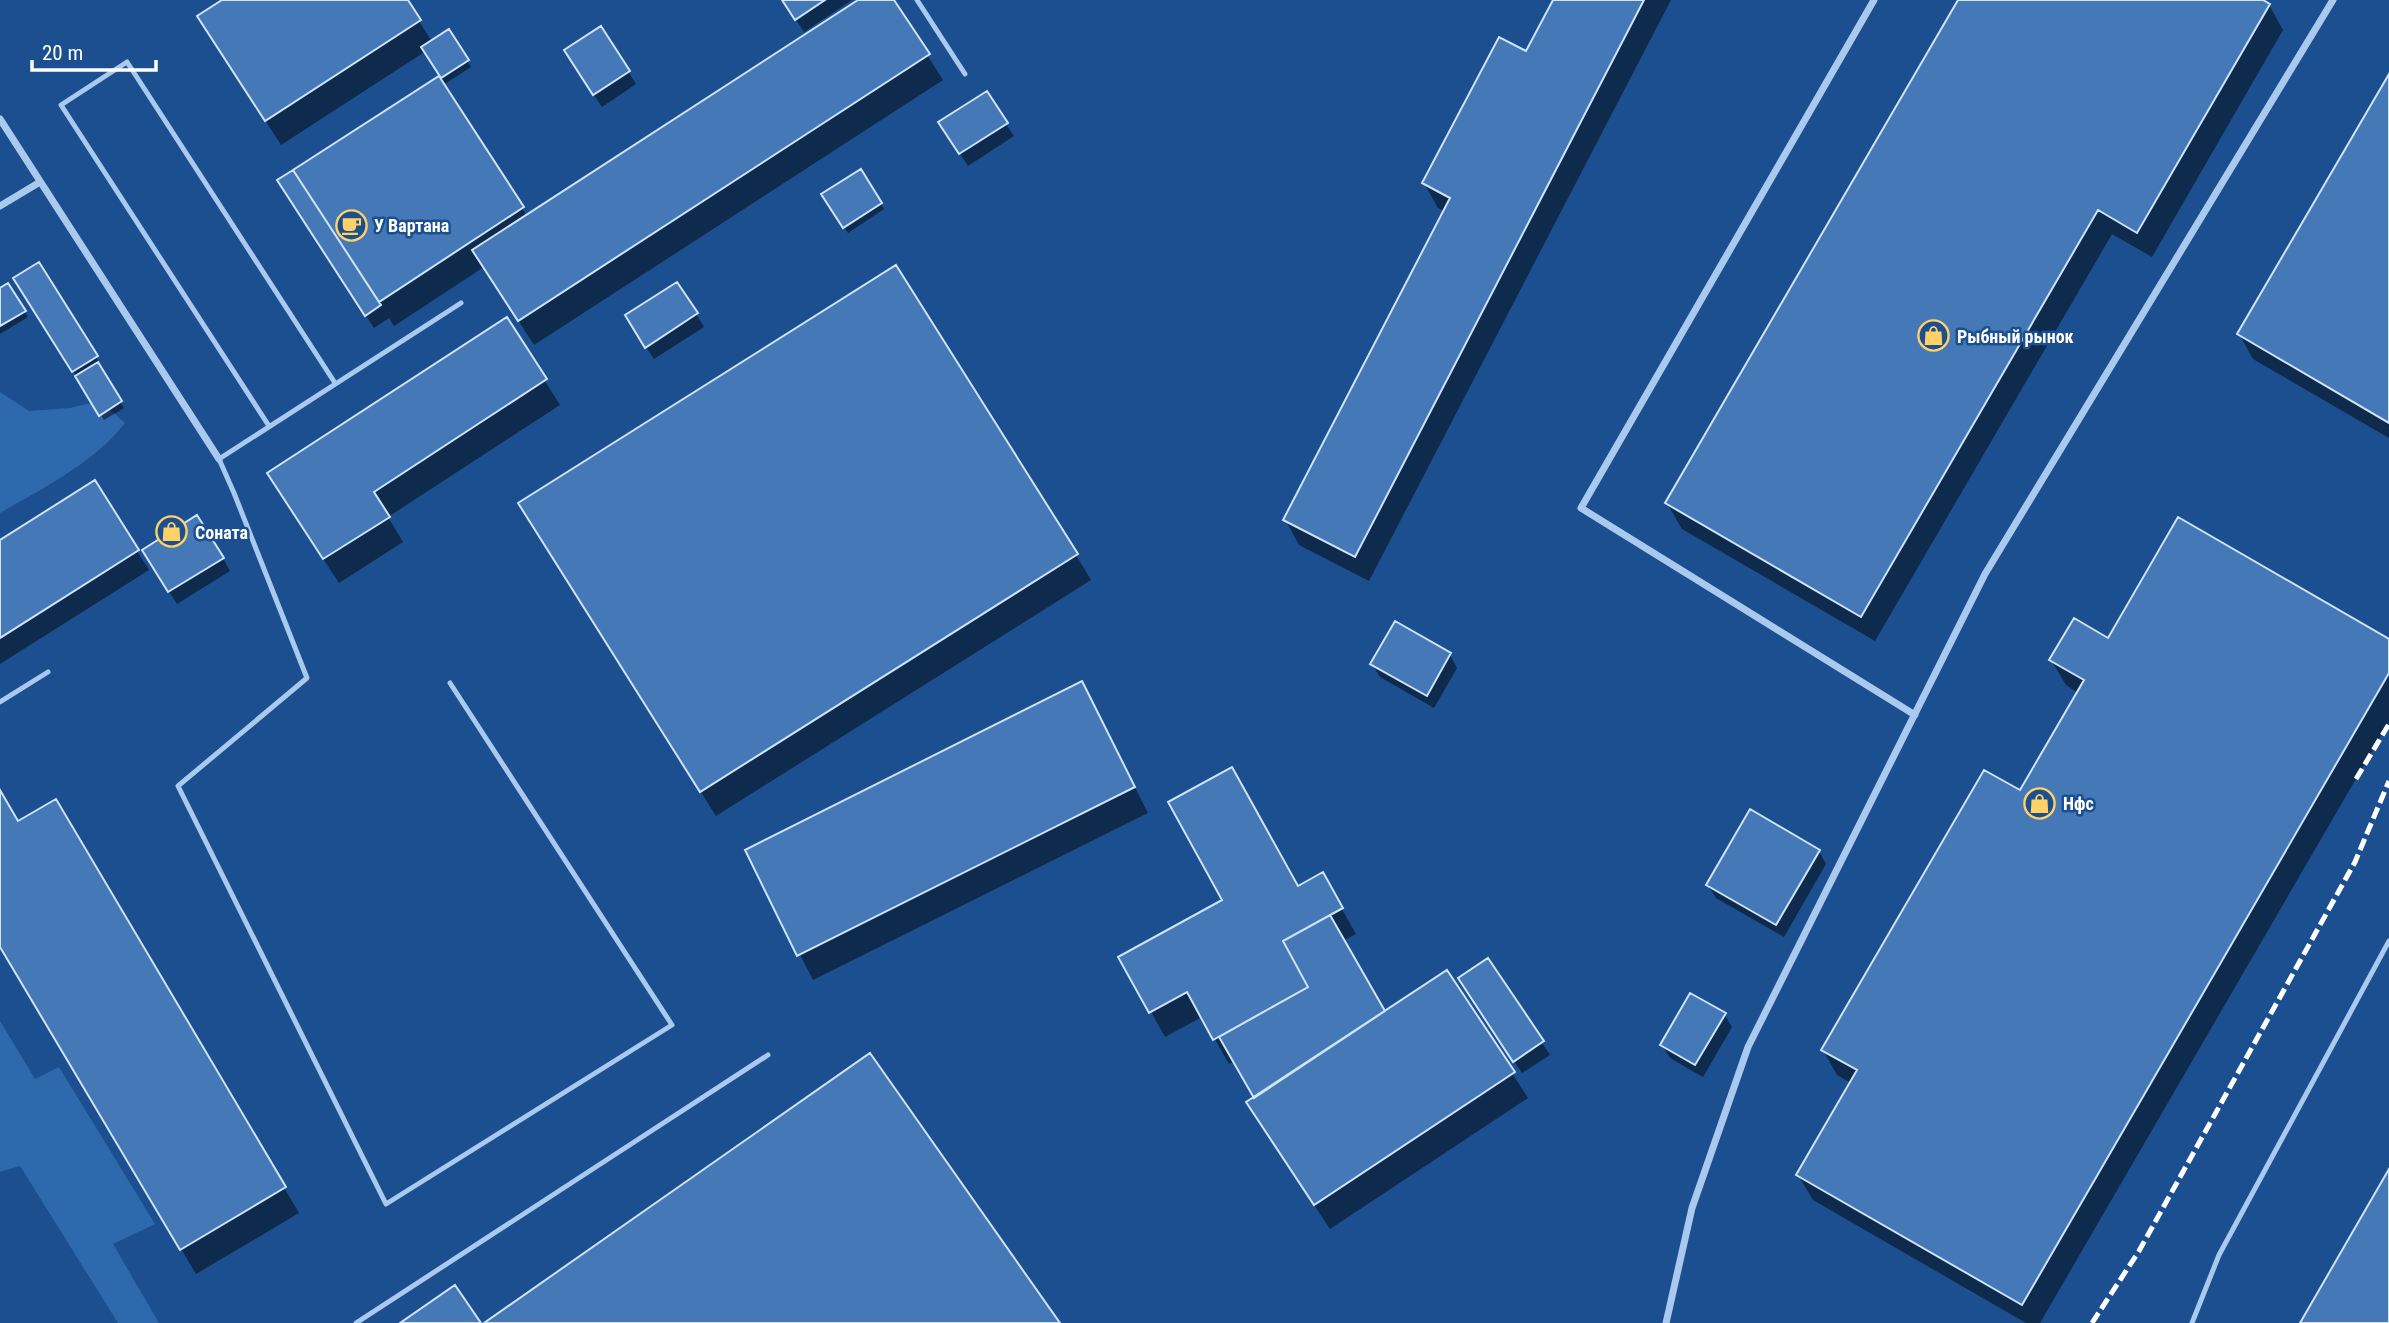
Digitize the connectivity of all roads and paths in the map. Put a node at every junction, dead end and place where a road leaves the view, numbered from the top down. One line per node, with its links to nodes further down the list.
1 (917, 0): 4 (lane)
2 (1874, 0): 15 (street)
3 (2333, 0): 15 (street)
4 (965, 74)
5 (0, 119): 6 (street)
6 (40, 182): 7 (street); 11 (street)
7 (0, 206)
8 (461, 303): 9 (lane)
9 (335, 383): 10 (lane); 10 (lane)
10 (270, 426): 11 (lane)
11 (219, 459): 13 (lane)
12 (48, 672): 14 (lane)
13 (450, 683)
14 (0, 702)
15 (1915, 715): 19 (street)
16 (2389, 941): 20 (lane)
17 (768, 1055): 18 (lane)
18 (356, 1323)
19 (1666, 1323)
20 (2192, 1323)

